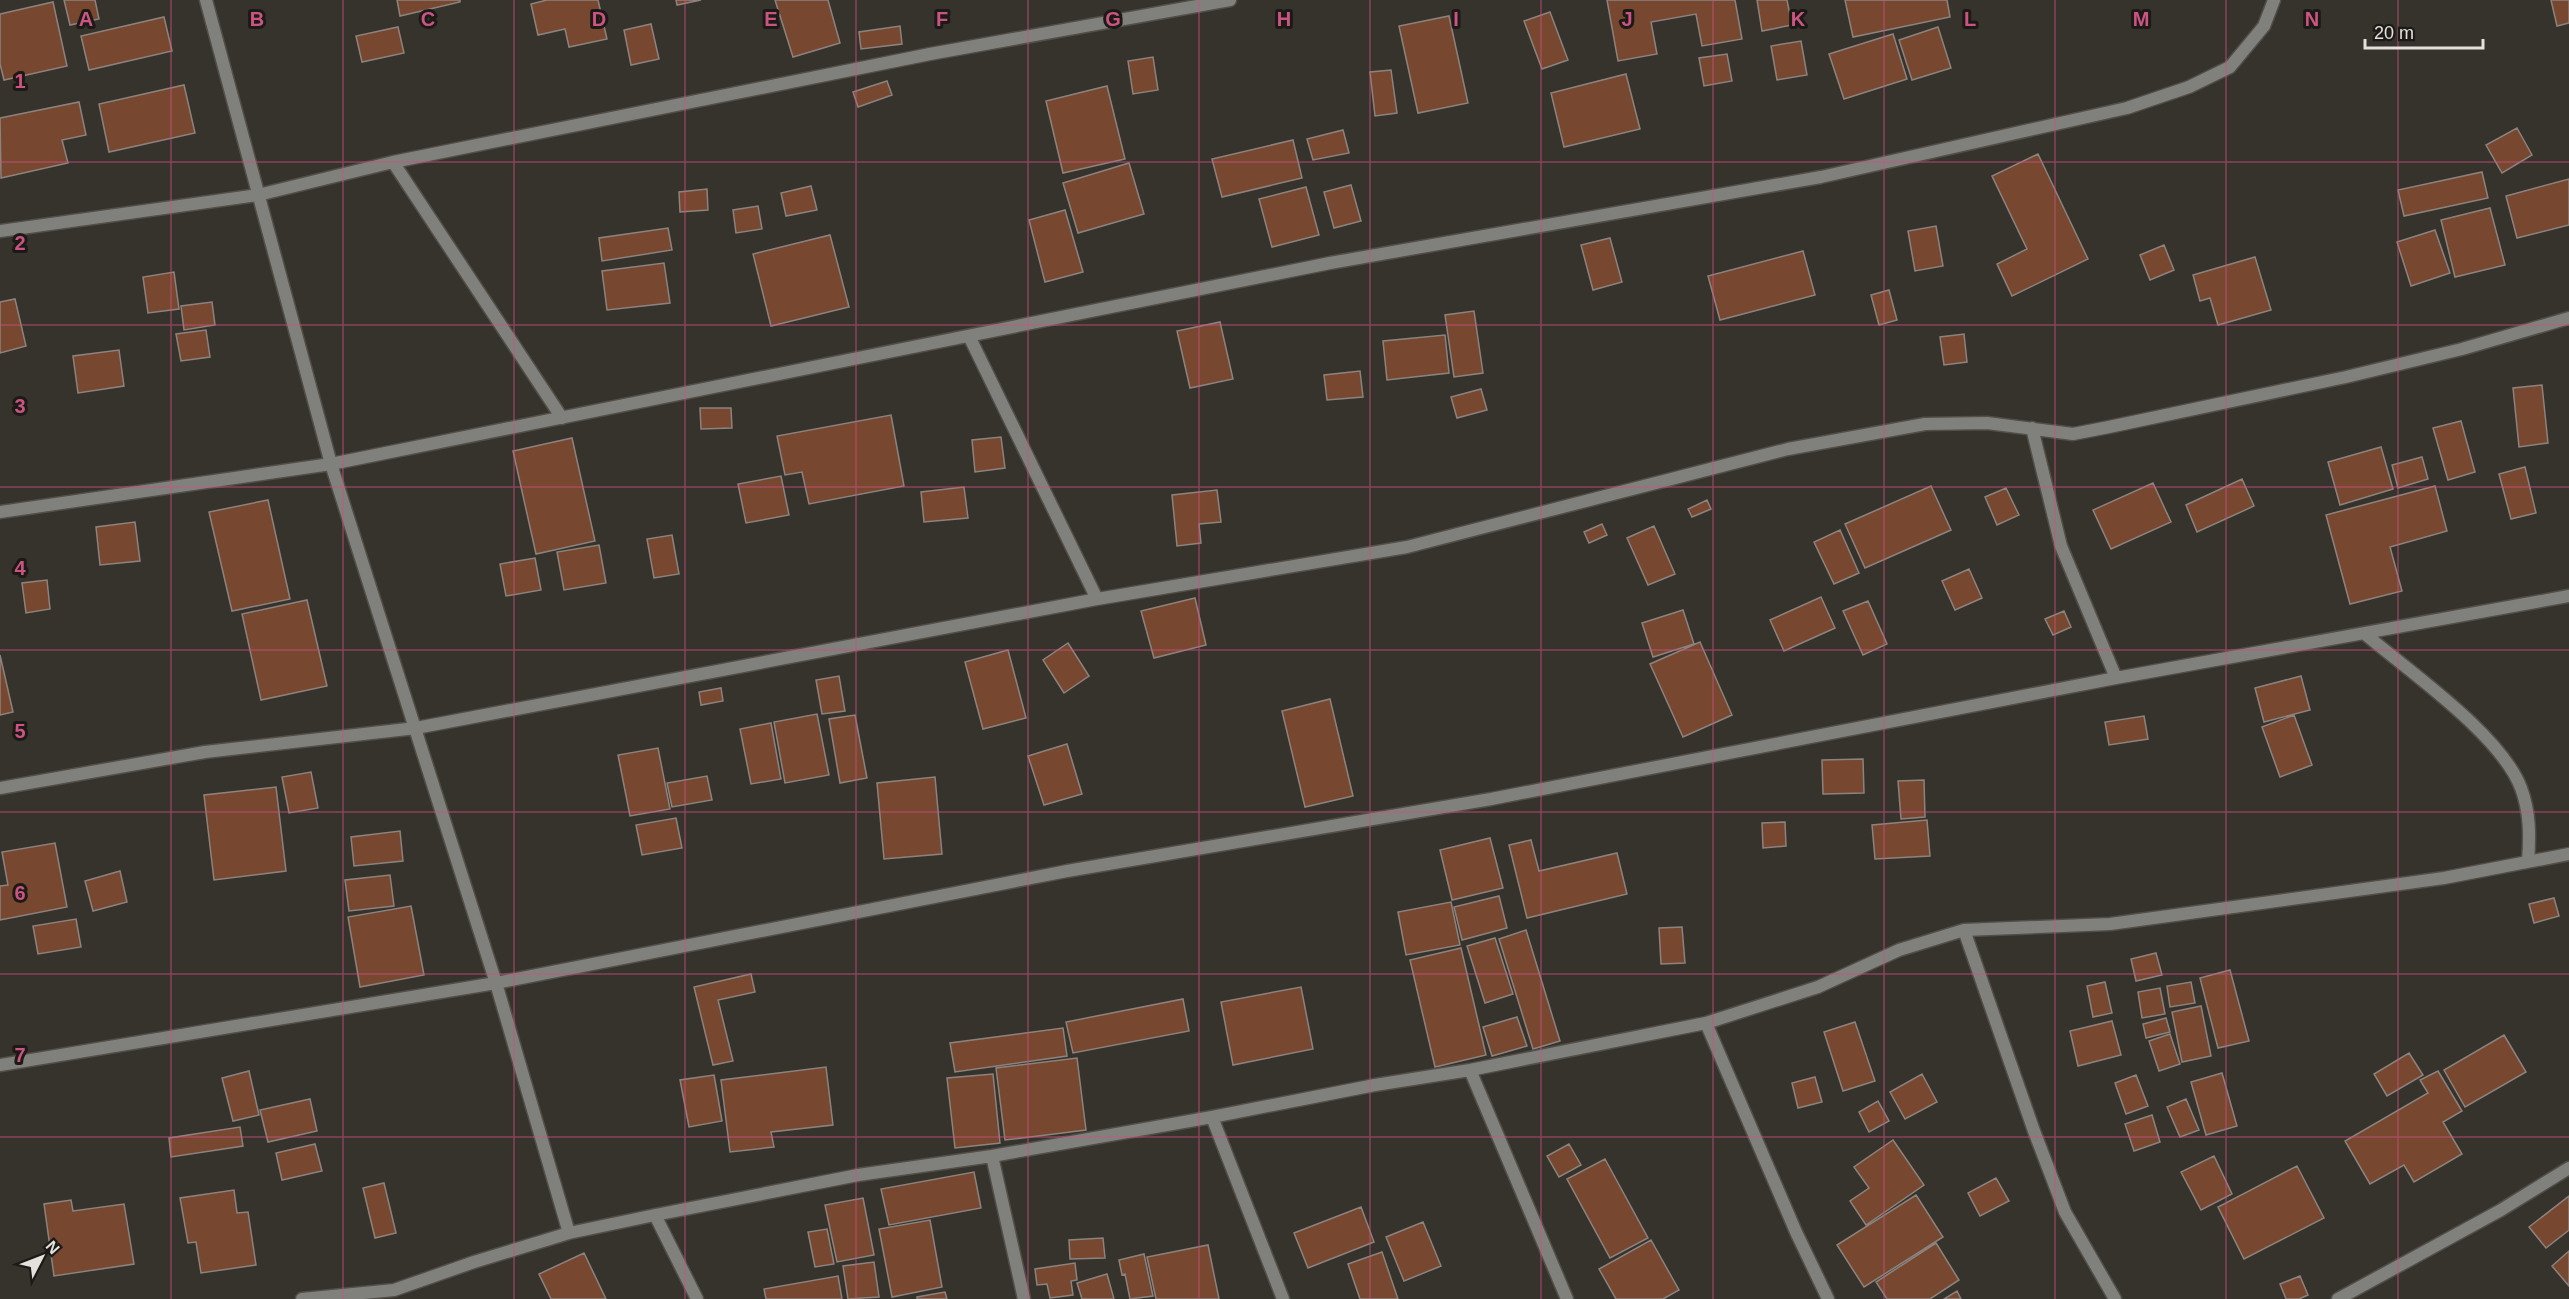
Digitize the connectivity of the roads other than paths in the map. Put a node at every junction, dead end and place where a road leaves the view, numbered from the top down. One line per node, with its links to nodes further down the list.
1 (206, 0): 5 (street)
2 (1230, 0): 4 (street)
3 (2274, 0): 8 (street)
4 (393, 162): 5 (street); 9 (street)
5 (258, 195): 6 (street); 11 (street)
6 (0, 231)
7 (2569, 318): 10 (street)
8 (969, 336): 9 (street); 14 (street)
9 (562, 418): 11 (street)
10 (2032, 428): 14 (street); 16 (street)
11 (331, 464): 12 (street); 17 (street)
12 (0, 512)
13 (2569, 596): 15 (street)
14 (1097, 599): 17 (street)
15 (2365, 634): 16 (street); 20 (street)
16 (2116, 678): 22 (street)
17 (416, 728): 18 (street); 22 (street)
18 (0, 789)
19 (2569, 854): 20 (street)
20 (2528, 861): 21 (street)
21 (1964, 930): 23 (street); 38 (street)
22 (496, 983): 24 (street); 30 (street)
23 (1706, 1023): 25 (street); 37 (street)
24 (0, 1065)
25 (1470, 1070): 26 (street); 36 (street)
26 (1212, 1117): 27 (street); 35 (street)
27 (992, 1156): 29 (street); 34 (street)
28 (2569, 1168): 39 (street)
29 (655, 1215): 30 (street); 33 (street)
30 (569, 1233): 31 (street)
31 (397, 1294): 32 (street)
32 (302, 1299)
33 (697, 1299)
34 (1024, 1299)
35 (1283, 1299)
36 (1567, 1299)
37 (1828, 1299)
38 (2115, 1299)
39 (2338, 1299)

